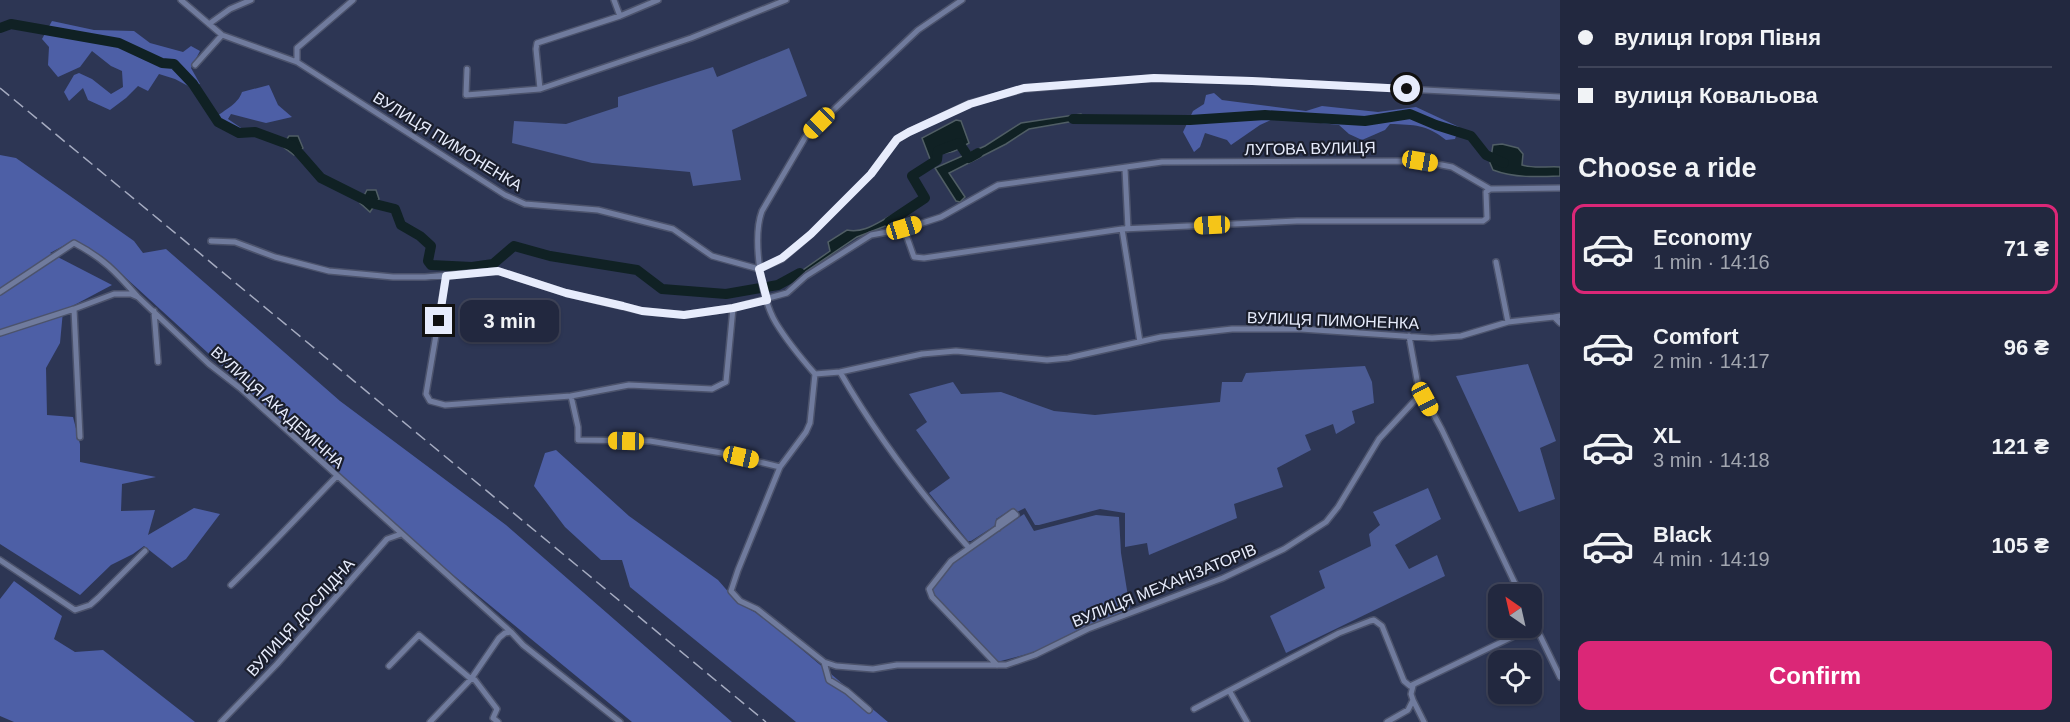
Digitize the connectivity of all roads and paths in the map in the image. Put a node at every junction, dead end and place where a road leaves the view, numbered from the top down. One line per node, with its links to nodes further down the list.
1 (181, 0): 9 (street, ВУЛИЦЯ ПИМОНЕНКА)
2 (251, 0): 9 (street)
3 (353, 0): 11 (street)
4 (614, 0): 8 (street)
5 (658, 0): 8 (street)
6 (786, 0): 14 (street)
7 (962, 0): 23 (street)
8 (620, 16): 14 (street)
9 (209, 24): 10 (street, ВУЛИЦЯ ПИМОНЕНКА)
10 (222, 35): 11 (street, ВУЛИЦЯ ПИМОНЕНКА); 12 (street)
11 (297, 62): 23 (street, ВУЛИЦЯ ПИМОНЕНКА)
12 (195, 64)
13 (467, 69): 14 (street)
14 (540, 89)
15 (1560, 97): 23 (street)
16 (1125, 169): 18 (street, ЛУГОВА ВУЛИЦЯ); 19 (street, ЛУГОВА ВУЛИЦЯ); 20 (street)
17 (1560, 188): 18 (street)
18 (1490, 189): 20 (street)
19 (904, 228): 20 (street); 27 (street, ЛУГОВА ВУЛИЦЯ)
20 (1125, 229): 36 (street)
21 (211, 241): 24 (street)
22 (1496, 262): 32 (street)
23 (759, 269): 27 (street)
24 (446, 276): 28 (street); 41 (street)
25 (0, 292): 26 (street, ВУЛИЦЯ АКАДЕМІЧНА)
26 (138, 297): 29 (street); 30 (street, ВУЛИЦЯ АКАДЕМІЧНА)
27 (767, 299): 28 (street); 39 (street)
28 (733, 308): 41 (street)
29 (74, 309): 34 (street); 44 (street)
30 (154, 311): 37 (street); 46 (street, ВУЛИЦЯ АКАДЕМІЧНА)
31 (1557, 316): 32 (street, ВУЛИЦЯ ПИМОНЕНКА); 33 (street)
32 (1508, 322): 35 (street, ВУЛИЦЯ ПИМОНЕНКА)
33 (1560, 323)
34 (0, 333)
35 (1409, 336): 36 (street, ВУЛИЦЯ ПИМОНЕНКА); 40 (street)
36 (1140, 342): 38 (street, ВУЛИЦЯ ПИМОНЕНКА)
37 (158, 362)
38 (840, 372): 39 (street, ВУЛИЦЯ ПИМОНЕНКА); 51 (street)
39 (815, 374): 45 (street)
40 (1418, 386): 42 (street); 43 (street)
41 (571, 396): 45 (street)
42 (1425, 399): 43 (street); 54 (street)
43 (1414, 402): 64 (street, ВУЛИЦЯ МЕХАНІЗАТОРІВ)
44 (80, 437)
45 (780, 466): 62 (street)
46 (336, 477): 47 (street, ВУЛИЦЯ АКАДЕМІЧНА); 55 (street)
47 (392, 526): 49 (street, ВУЛИЦЯ АКАДЕМІЧНА); 50 (street)
48 (998, 528): 51 (street)
49 (400, 534): 50 (street); 56 (street, ВУЛИЦЯ АКАДЕМІЧНА)
50 (390, 537): 73 (street, ВУЛИЦЯ ДОСЛІДНА)
51 (969, 548): 61 (street)
52 (145, 550): 53 (street)
53 (0, 560)
54 (1515, 584)
55 (231, 585)
56 (498, 620): 57 (street, ВУЛИЦЯ АКАДЕМІЧНА); 58 (street)
57 (511, 632): 58 (street); 76 (street, ВУЛИЦЯ АКАДЕМІЧНА)
58 (500, 638): 67 (street)
59 (1511, 638): 68 (street)
60 (1541, 638): 66 (street)
61 (985, 651): 63 (street); 64 (street)
62 (824, 662): 63 (street, ВУЛИЦЯ МЕХАНІЗАТОРІВ); 72 (street)
63 (979, 664): 64 (street, ВУЛИЦЯ МЕХАНІЗАТОРІВ)
64 (997, 665)
65 (389, 666): 67 (street)
66 (1560, 677)
67 (471, 679): 74 (street); 75 (street)
68 (1413, 686): 69 (street); 70 (street)
69 (1230, 692): 71 (street); 77 (street)
70 (1413, 700): 78 (street); 79 (street)
71 (1194, 709)
72 (869, 710)
73 (221, 722)
74 (430, 722)
75 (498, 722)
76 (620, 722)
77 (1247, 722)
78 (1387, 722)
79 (1424, 722)

